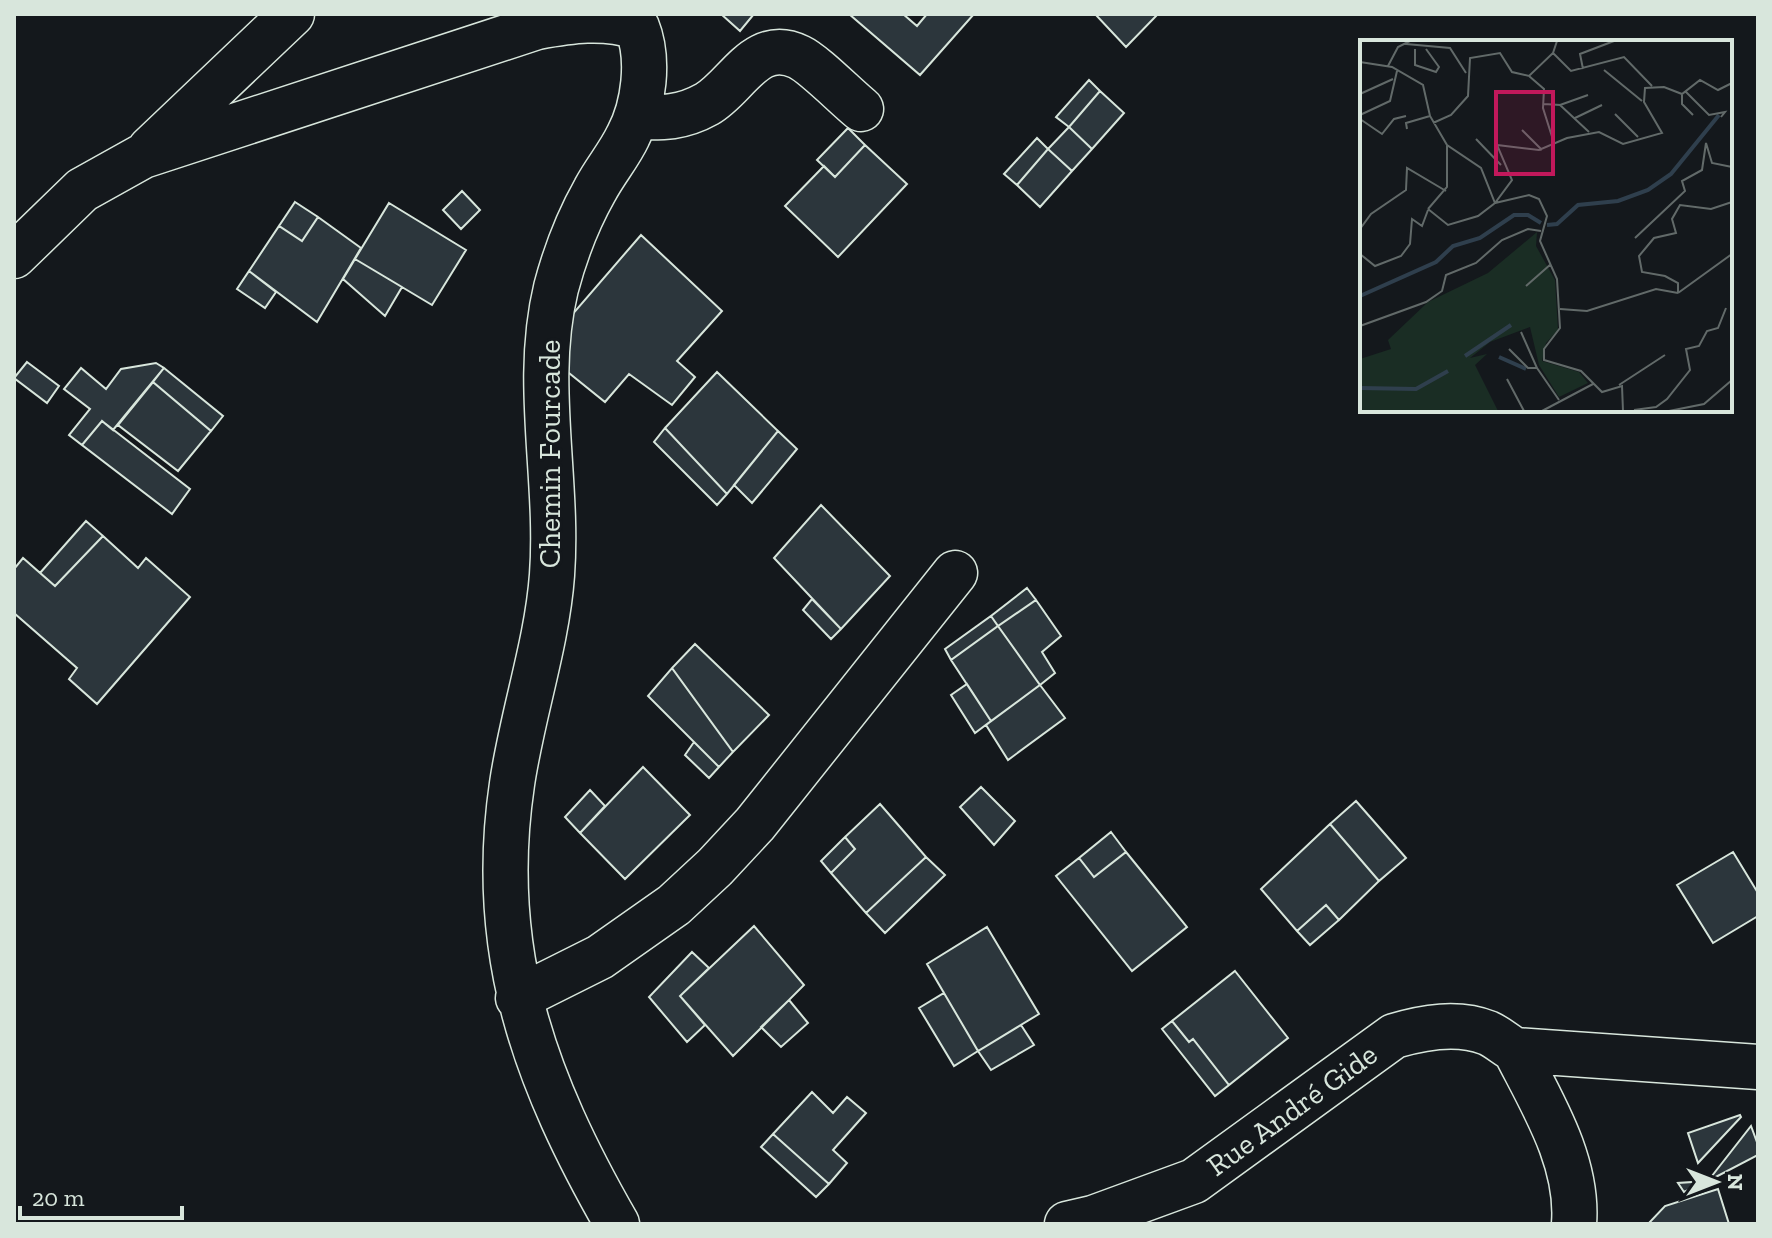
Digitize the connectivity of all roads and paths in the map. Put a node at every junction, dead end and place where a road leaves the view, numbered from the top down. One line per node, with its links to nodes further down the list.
1 (292, 14): 4 (street)
2 (861, 109): 3 (street)
3 (636, 117): 4 (street, Chemin Fourcade); 7 (street, Chemin Fourcade)
4 (143, 156): 5 (street, Chemin Fourcade)
5 (14, 256)
6 (955, 573): 7 (street)
7 (518, 998): 10 (street, Chemin Fourcade)
8 (1515, 1050): 9 (street, Rue André Gide); 11 (street, Rue André Gide); 12 (street)
9 (1758, 1067)
10 (617, 1224)
11 (1067, 1224)
12 (1574, 1224)

